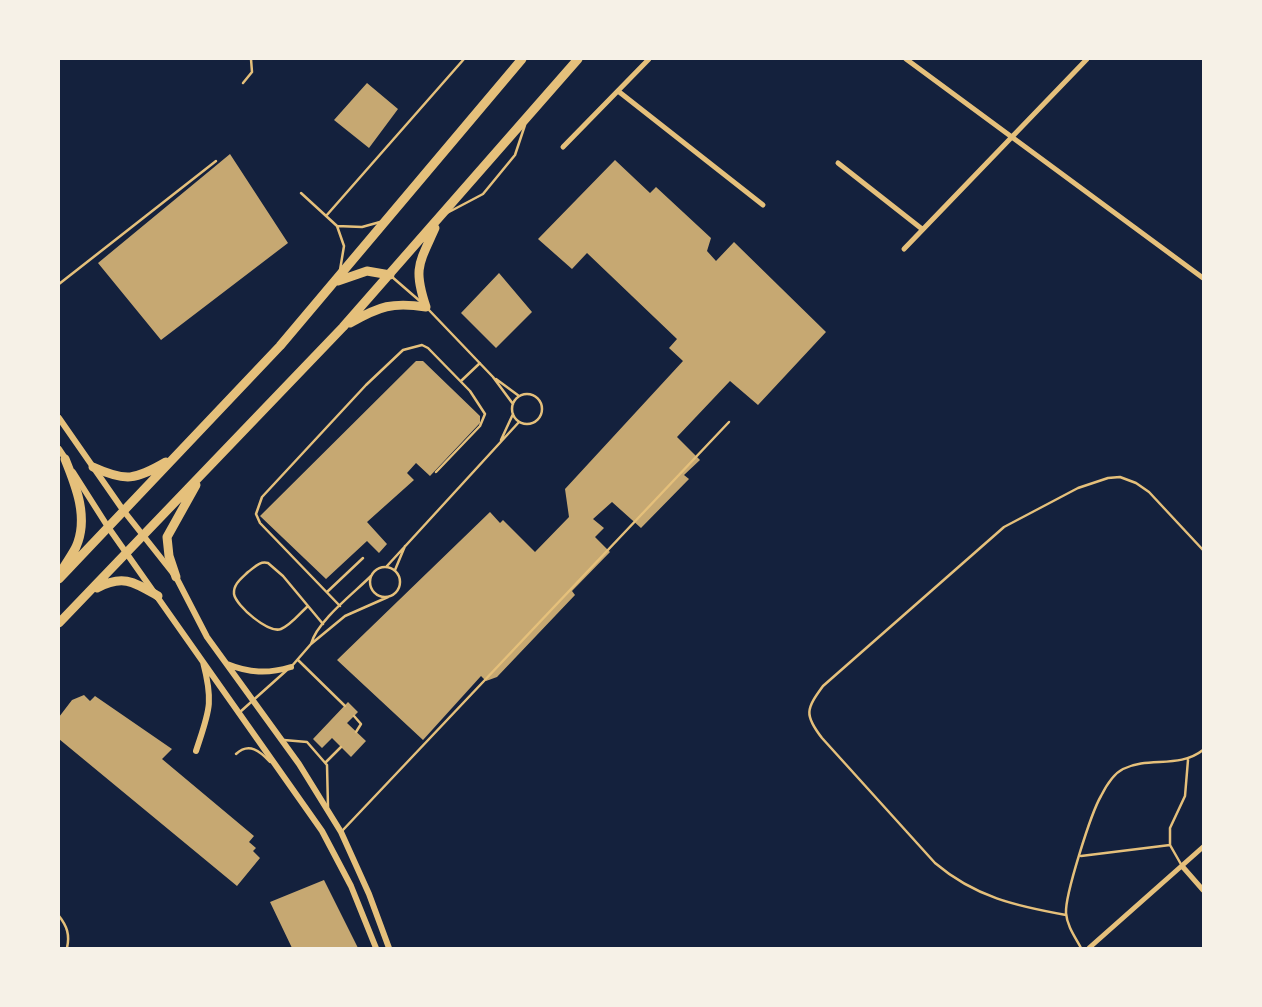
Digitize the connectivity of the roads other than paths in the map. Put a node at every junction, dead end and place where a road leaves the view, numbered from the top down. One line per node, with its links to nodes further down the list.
1 (251, 59): 8 (lane)
2 (464, 59): 17 (lane)
3 (522, 59): 19 (highway)
4 (578, 59): 10 (highway)
5 (649, 59): 9 (street)
6 (906, 59): 11 (street)
7 (1087, 59): 11 (street)
8 (243, 84)
9 (618, 91): 12 (street); 16 (street)
10 (528, 117): 18 (highway); 18 (lane)
11 (1012, 138): 21 (street); 24 (street)
12 (563, 147)
13 (216, 161): 26 (lane)
14 (838, 163): 21 (street)
15 (301, 193): 17 (lane)
16 (763, 206)
17 (326, 216): 20 (lane)
18 (442, 217): 23 (highway); 27 (highway)
19 (390, 218): 20 (lane); 25 (highway)
20 (337, 226): 25 (lane)
21 (922, 229): 22 (street)
22 (904, 249)
23 (390, 275): 25 (highway); 27 (lane); 28 (highway)
24 (1203, 278)
25 (338, 281): 40 (highway)
26 (59, 284)
27 (426, 307): 28 (highway); 29 (lane)
28 (343, 327): 43 (highway)
29 (480, 363): 30 (lane); 31 (lane)
30 (493, 377): 32 (lane); 33 (lane)
31 (460, 381): 44 (lane); 59 (lane)
32 (519, 396): 33 (lane); 36 (lane)
33 (513, 404): 34 (lane)
34 (513, 414): 36 (lane); 38 (lane)
35 (59, 418): 42 (street)
36 (520, 422): 38 (lane)
37 (729, 422): 85 (lane)
38 (500, 441): 48 (lane)
39 (59, 449): 41 (street)
40 (175, 456): 42 (highway); 45 (highway)
41 (65, 459): 46 (street); 54 (highway)
42 (93, 467): 45 (street)
43 (204, 471): 47 (highway); 56 (highway)
44 (436, 472)
45 (123, 510): 46 (highway); 47 (street)
46 (108, 526): 50 (street); 57 (highway)
47 (144, 535): 50 (highway); 56 (street)
48 (406, 542): 52 (lane); 53 (lane)
49 (1203, 550): 91 (lane)
50 (126, 552): 58 (highway); 60 (street)
51 (363, 558): 59 (lane)
52 (387, 566): 53 (lane); 55 (lane)
53 (395, 570): 61 (lane)
54 (59, 575)
55 (371, 576): 61 (lane); 63 (lane)
56 (176, 577): 69 (street)
57 (59, 579)
58 (89, 591): 60 (highway); 64 (highway)
59 (327, 592): 63 (lane)
60 (158, 596): 67 (street)
61 (388, 597): 66 (lane)
62 (308, 606): 62 (lane); 65 (lane)
63 (340, 606): 65 (lane)
64 (59, 623)
65 (323, 624): 66 (lane)
66 (311, 644): 68 (lane)
67 (202, 658): 73 (street); 78 (street)
68 (298, 660): 70 (lane); 72 (lane)
69 (226, 663): 70 (street); 71 (street)
70 (291, 668): 71 (lane)
71 (255, 701): 73 (lane); 76 (street)
72 (345, 706)
73 (240, 712): 83 (street)
74 (354, 716): 75 (lane)
75 (356, 732)
76 (284, 740): 82 (lane); 84 (street)
77 (340, 747): 82 (lane)
78 (196, 750)
79 (1203, 750): 81 (lane)
80 (236, 754): 83 (lane)
81 (1188, 760): 86 (lane); 88 (lane)
82 (325, 762): 84 (lane)
83 (294, 789): 94 (street)
84 (328, 811): 85 (street)
85 (341, 832): 95 (street)
86 (1170, 845): 88 (lane); 89 (lane)
87 (1203, 847): 89 (street)
88 (1081, 856): 91 (lane)
89 (1182, 866): 90 (street); 97 (street)
90 (1203, 890)
91 (1066, 915): 96 (lane)
92 (59, 916): 93 (lane)
93 (68, 948)
94 (376, 948)
95 (389, 948)
96 (1081, 948)
97 (1089, 948)

